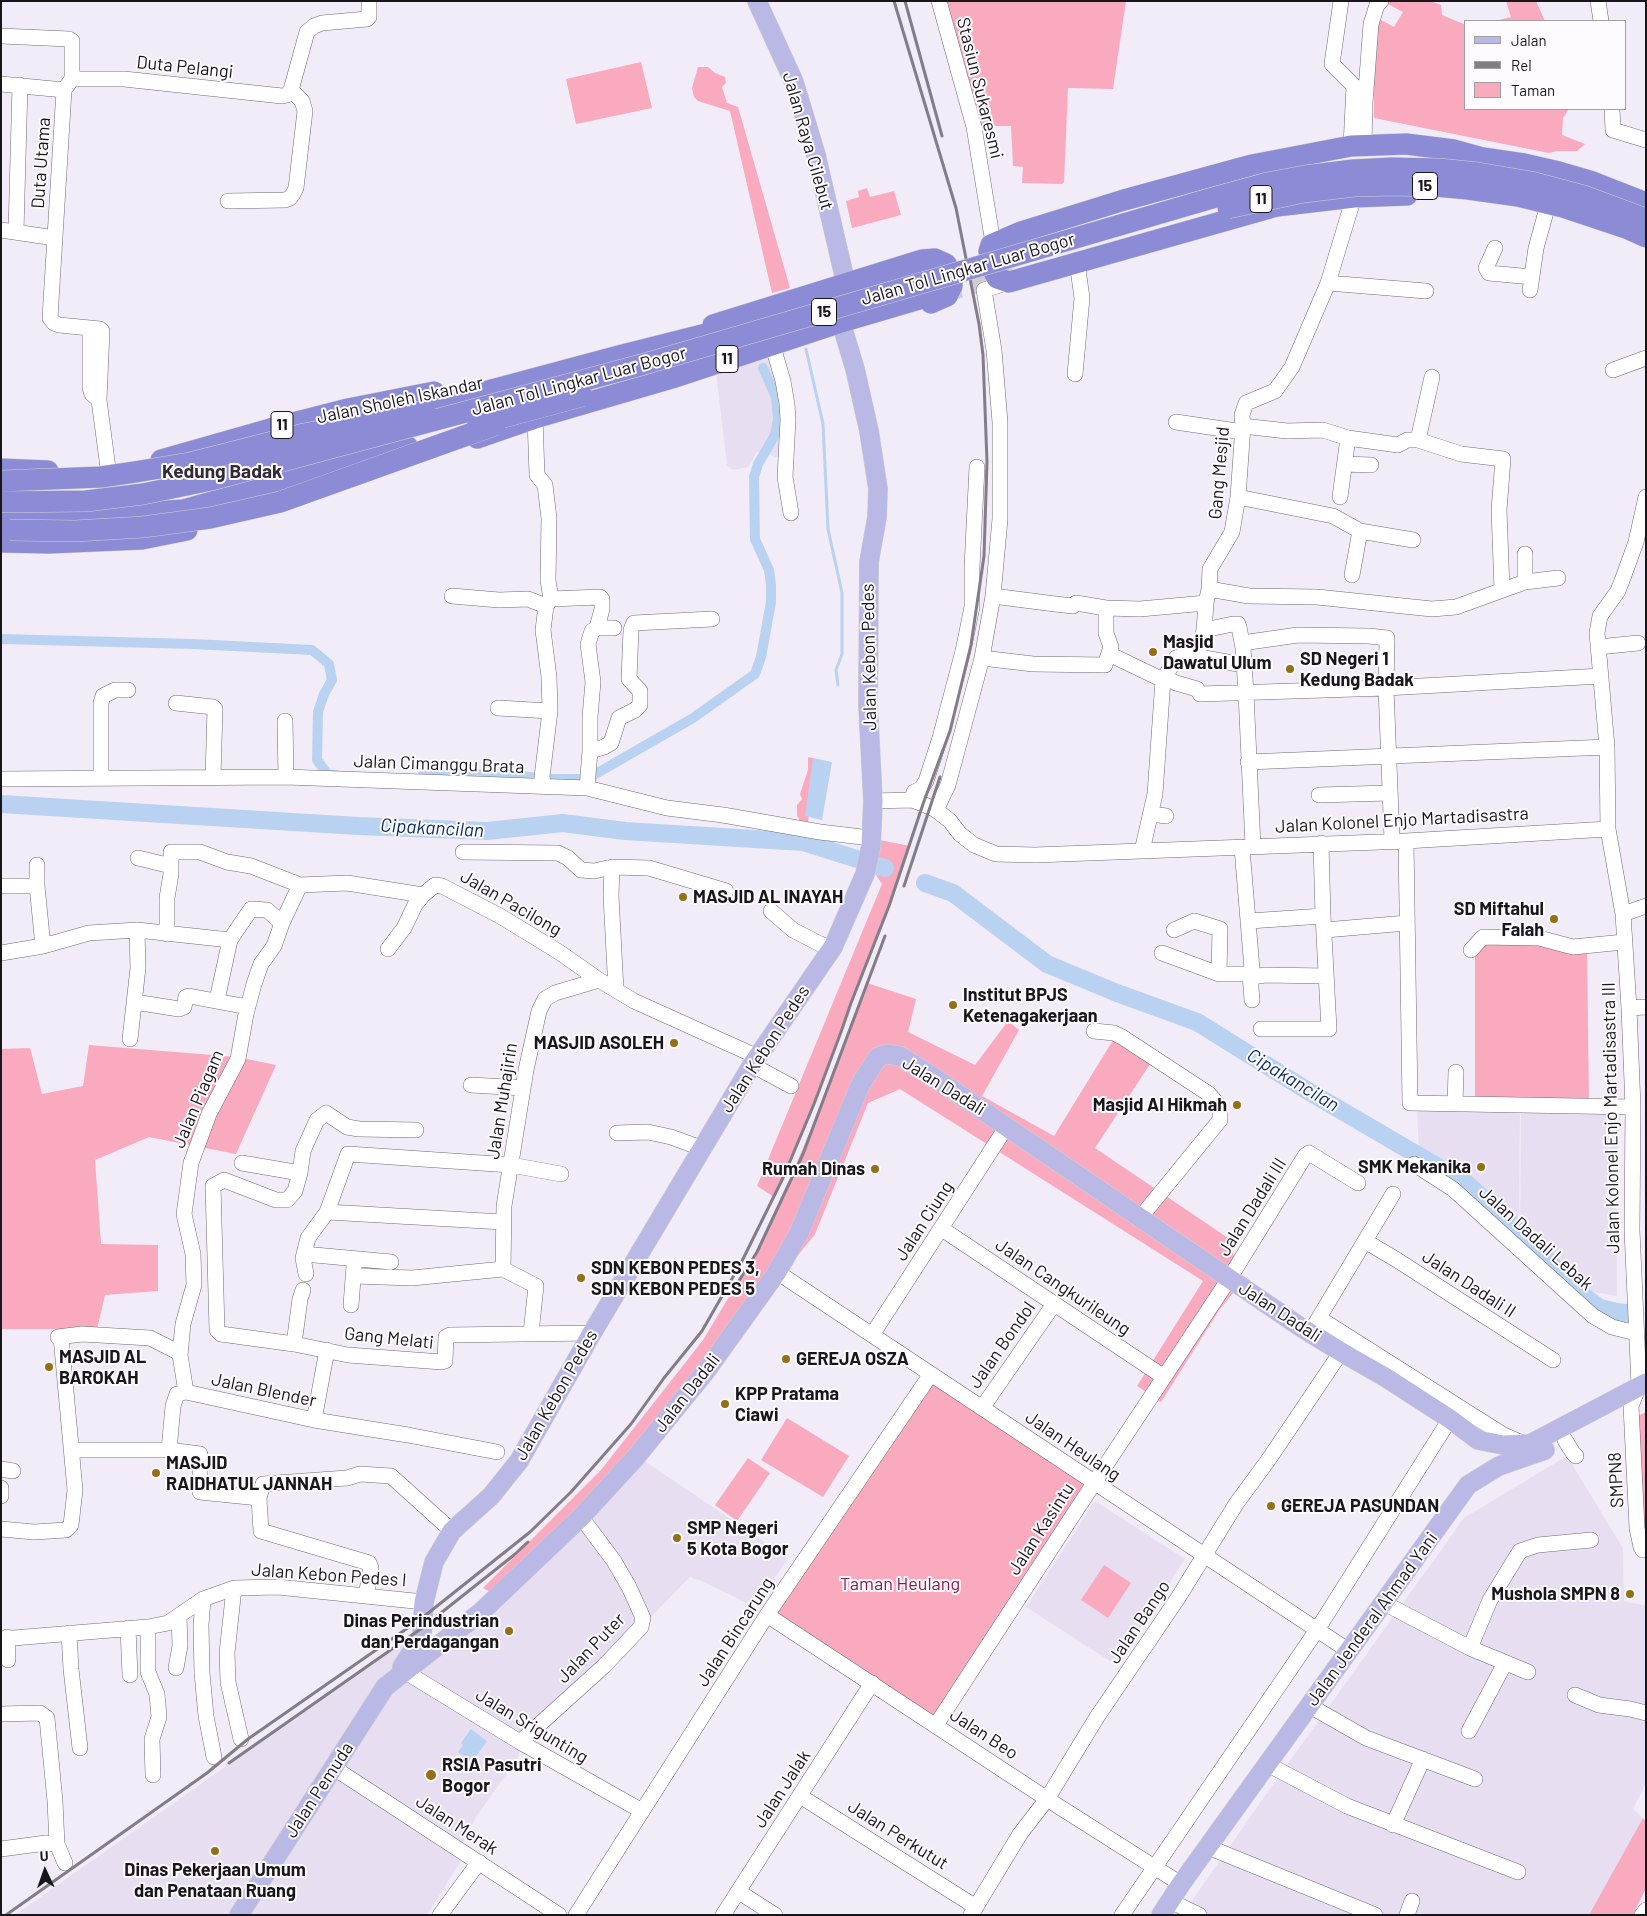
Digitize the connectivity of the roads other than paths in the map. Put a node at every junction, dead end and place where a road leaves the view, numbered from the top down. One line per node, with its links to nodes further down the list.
1 (369, 1): 12 (street)
2 (758, 1): 33 (main road, Jalan Raya Cilebut)
3 (939, 1): 27 (street, Stasiun Sukaresmi)
4 (1341, 1): 15 (street)
5 (1381, 1): 15 (street)
6 (1598, 1): 7 (street)
7 (1601, 20)
8 (1, 36): 11 (street, Duta Utama)
9 (1, 84): 10 (street, Duta Pelangi)
10 (20, 85): 11 (street, Duta Pelangi); 23 (street)
11 (68, 85): 12 (street, Duta Pelangi); 25 (street, Duta Utama)
12 (291, 90): 18 (street)
13 (1612, 110): 14 (street)
14 (1646, 140)
15 (1358, 146): 16 (highway); 27 (highway)
16 (1484, 158): 19 (highway, 11); 27 (highway, 11)
17 (1354, 197): 20 (highway); 29 (highway); 32 (street, Gang Mesjid)
18 (228, 201)
19 (1646, 202)
20 (1514, 203): 21 (highway, 11); 31 (highway, 11)
21 (1546, 212): 26 (highway, 11); 28 (street)
22 (1646, 219): 42 (highway, Jalan Tol Lingkar Luar Bogor / 15, bridge)
23 (9, 231): 25 (street)
24 (1646, 237): 44 (highway, Jalan Tol Lingkar Luar Bogor / 15, bridge)
25 (55, 238): 54 (street, Duta Utama)
26 (1646, 244)
27 (1002, 245): 31 (highway)
28 (1495, 248)
29 (1077, 262): 31 (highway); 40 (street)
30 (934, 268): 33 (highway)
31 (1011, 277): 72 (street)
32 (1328, 283): 34 (street); 47 (street, Gang Mesjid)
33 (837, 290): 36 (highway); 42 (highway, Jalan Sholeh Iskandar / 11)
34 (1426, 291)
35 (940, 293): 36 (highway)
36 (840, 327): 37 (highway); 109 (main road, Jalan Kebon Pedes)
37 (781, 345): 44 (highway); 62 (street)
38 (1646, 358): 39 (street)
39 (1613, 370)
40 (1075, 374)
41 (1432, 377): 50 (street)
42 (563, 379): 43 (highway, Jalan Sholeh Iskandar); 54 (highway, Jalan Sholeh Iskandar / 11); 56 (highway, bridge); 61 (highway, Jalan Tol Lingkar Luar Bogor / 15, bridge)
43 (444, 403): 48 (highway); 57 (highway, Jalan Sholeh Iskandar)
44 (537, 413): 46 (highway); 63 (highway, bridge); 74 (street)
45 (1176, 422): 47 (street)
46 (504, 428): 48 (highway); 63 (highway)
47 (1243, 429): 49 (street); 58 (street, Gang Mesjid)
48 (452, 435): 63 (highway)
49 (1348, 438): 50 (street); 51 (street)
50 (1418, 440): 70 (street)
51 (1344, 464): 52 (street); 59 (street)
52 (1371, 465)
53 (977, 467): 108 (street)
54 (108, 468): 55 (highway, Jalan Sholeh Iskandar / 11)
55 (1, 469)
56 (1, 481)
57 (1, 487)
58 (1238, 497): 64 (street); 73 (street, Gang Mesjid)
59 (1340, 497)
60 (1646, 497): 82 (street)
61 (1, 502)
62 (791, 513)
63 (3, 528)
64 (1360, 531): 65 (street); 67 (street)
65 (1413, 540)
66 (1525, 554): 69 (street)
67 (1352, 575)
68 (1558, 578): 69 (street)
69 (1525, 582): 70 (street)
70 (1502, 590): 73 (street)
71 (452, 596): 74 (street)
72 (992, 596): 75 (street); 85 (street)
73 (1208, 596): 75 (street); 79 (street, Gang Mesjid)
74 (549, 603): 77 (street); 94 (street)
75 (1106, 608): 84 (street)
76 (712, 619): 97 (street)
77 (597, 628): 78 (street); 97 (street)
78 (614, 628)
79 (1204, 630): 80 (street); 83 (street, Gang Mesjid)
80 (1242, 643): 86 (street); 89 (street)
81 (1638, 643): 82 (street)
82 (1598, 647): 87 (street)
83 (1191, 653): 86 (street); 88 (street, Gang Mesjid)
84 (1109, 654): 85 (street); 88 (street)
85 (982, 658): 110 (street)
86 (1244, 665): 91 (street)
87 (1602, 676): 89 (street); 96 (street)
88 (1164, 678): 91 (street); 116 (street)
89 (1386, 688): 91 (street); 98 (street)
90 (128, 690): 100 (street)
91 (1246, 692): 99 (street)
92 (176, 703): 101 (street)
93 (498, 708): 94 (street)
94 (550, 711): 103 (street)
95 (285, 721): 102 (street)
96 (1607, 747): 98 (street); 111 (street)
97 (590, 751): 105 (street)
98 (1389, 755): 99 (street); 106 (street)
99 (1248, 762): 115 (street)
100 (101, 777): 101 (street, Jalan Cimanggu Brata); 104 (street, Jalan Cimanggu Brata)
101 (213, 777): 102 (street, Jalan Cimanggu Brata)
102 (286, 777): 103 (street, Jalan Cimanggu Brata)
103 (543, 777): 105 (street, Jalan Cimanggu Brata)
104 (1, 779)
105 (587, 788): 112 (street, Jalan Cimanggu Brata)
106 (1389, 793): 107 (street); 113 (street)
107 (1319, 794)
108 (912, 800): 109 (street, Jalan Kolonel Enjo Martadisastra); 110 (street, Jalan Kolonel Enjo Martadisastra)
109 (873, 801): 112 (main road, Jalan Kebon Pedes)
110 (936, 810): 116 (street, Jalan Kolonel Enjo Martadisastra)
111 (1608, 829): 113 (street, Jalan Kolonel Enjo Martadisastra); 129 (street, Jalan Kolonel Enjo Martadisastra III)
112 (870, 838): 140 (main road, Jalan Kebon Pedes)
113 (1399, 841): 114 (street, Jalan Kolonel Enjo Martadisastra); 133 (street)
114 (1321, 843): 115 (street, Jalan Kolonel Enjo Martadisastra); 132 (street)
115 (1247, 847): 116 (street, Jalan Kolonel Enjo Martadisastra); 130 (street)
116 (1142, 851)
117 (463, 852): 121 (street)
118 (138, 858): 120 (street)
119 (37, 865): 124 (street)
120 (171, 866): 122 (street); 136 (street)
121 (612, 867): 125 (street); 149 (street)
122 (300, 885): 126 (street, Jalan Pacilong); 131 (street)
123 (1, 886): 124 (street)
124 (37, 886): 139 (street)
125 (726, 891)
126 (423, 895): 141 (street); 148 (street, Jalan Pacilong)
127 (1646, 906): 129 (street)
128 (771, 911): 140 (street)
129 (1623, 914): 138 (street, Jalan Kolonel Enjo Martadisastra III)
130 (1248, 921): 132 (street); 146 (street)
131 (282, 923): 137 (street); 153 (street, Jalan Piagam)
132 (1324, 923): 133 (street); 147 (street)
133 (1407, 923): 164 (street)
134 (137, 930): 136 (street); 139 (street); 152 (street)
135 (1174, 930): 145 (street)
136 (167, 934): 137 (street)
137 (230, 940): 150 (street)
138 (1624, 942): 142 (street); 155 (street, Jalan Kolonel Enjo Martadisastra III)
139 (43, 946): 143 (street)
140 (833, 948): 159 (main road, Jalan Kebon Pedes)
141 (388, 949)
142 (1471, 950)
143 (1, 953)
144 (1162, 953): 145 (street)
145 (1219, 974): 146 (street)
146 (1250, 976): 147 (street); 151 (street)
147 (1326, 976): 156 (street)
148 (599, 980): 149 (street, Jalan Pacilong); 163 (street, Jalan Muhajirin)
149 (616, 990): 159 (street, Jalan Pacilong)
150 (217, 1000): 152 (street); 153 (street)
151 (1252, 1000)
152 (135, 1002): 158 (street)
153 (248, 1006): 202 (street, Jalan Piagam)
154 (1646, 1007): 155 (street)
155 (1629, 1008): 165 (street, Jalan Kolonel Enjo Martadisastra III)
156 (1261, 1029)
157 (1094, 1031): 178 (street)
158 (130, 1039)
159 (755, 1061): 162 (street, Jalan Pacilong); 169 (main road, Jalan Kebon Pedes)
160 (1456, 1072): 164 (street)
161 (471, 1085): 163 (street)
162 (792, 1086)
163 (523, 1088): 172 (street, Jalan Muhajirin)
164 (1455, 1104): 165 (street)
165 (1637, 1112): 181 (street, Jalan Kolonel Enjo Martadisastra III)
166 (1007, 1126): 178 (main road, Jalan Dadali); 180 (street, Jalan Ciung); 187 (main road, Jalan Dadali)
167 (416, 1130): 173 (street)
168 (616, 1133): 169 (street)
169 (702, 1148): 195 (main road, Jalan Kebon Pedes)
170 (242, 1163): 173 (street)
171 (1414, 1164): 196 (street, Jalan Dadali Lebak)
172 (511, 1165): 174 (street); 177 (street); 179 (street, Jalan Muhajirin)
173 (300, 1173): 199 (street, Gang Melati)
174 (561, 1174)
175 (1358, 1183): 190 (street, Jalan Dadali III)
176 (1393, 1194): 182 (street)
177 (327, 1212): 179 (street); 183 (street)
178 (1140, 1218): 190 (main road, Jalan Dadali)
179 (503, 1222): 186 (street, Jalan Muhajirin)
180 (942, 1229): 192 (street, Jalan Cangkurileung); 198 (street, Jalan Ciung)
181 (1639, 1229): 196 (street, Jalan Kolonel Enjo Martadisastra III)
182 (1365, 1241): 194 (street); 203 (street, Jalan Dadali II)
183 (304, 1254): 184 (street); 188 (street)
184 (355, 1260): 185 (street); 189 (street)
185 (391, 1262)
186 (503, 1269): 189 (street); 197 (street)
187 (777, 1272): 198 (street, Jalan Heulang); 224 (main road, Jalan Dadali)
188 (306, 1274)
189 (354, 1276): 193 (street)
190 (1229, 1279): 194 (main road, Jalan Dadali); 206 (street, Jalan Kasintu)
191 (303, 1290): 199 (street)
192 (1054, 1304): 206 (street, Jalan Cangkurileung); 209 (street, Jalan Bondol)
193 (351, 1306)
194 (1315, 1325): 201 (main road, Jalan Dadali); 204 (street)
195 (592, 1332): 197 (street, Gang Melati); 218 (main road, Jalan Kebon Pedes)
196 (1636, 1333): 208 (street, Jalan Kolonel Enjo Martadisastra III)
197 (531, 1334): 200 (street, Gang Melati)
198 (872, 1335): 205 (street, Jalan Heulang)
199 (294, 1344): 200 (street, Gang Melati)
200 (327, 1350): 211 (street)
201 (1341, 1352): 204 (main road, Jalan Dadali); 229 (street, Jalan Bango)
202 (180, 1355): 207 (street, Jalan Blender); 215 (street)
203 (1552, 1360)
204 (1387, 1369): 210 (main road, Jalan Dadali)
205 (931, 1374): 209 (street, Jalan Heulang); 235 (street, Jalan Bincarung)
206 (1164, 1377): 219 (street, Jalan Kasintu)
207 (186, 1392): 211 (street, Jalan Blender); 216 (street)
208 (1640, 1393): 213 (main road, Jalan Jenderal Ahmad Yani); 214 (main road); 228 (street, SMPN8)
209 (982, 1408): 219 (street, Jalan Heulang)
210 (1459, 1419): 212 (main road, Jalan Dadali); 214 (street); 239 (street)
211 (314, 1420): 218 (street, Jalan Blender)
212 (1478, 1440): 214 (main road, Jalan Dadali); 220 (main road)
213 (1565, 1440): 217 (street); 220 (main road, Jalan Jenderal Ahmad Yani)
214 (1528, 1444)
215 (72, 1450): 216 (street); 225 (street)
216 (169, 1450): 223 (street)
217 (1576, 1456)
218 (519, 1461): 226 (main road, Jalan Kebon Pedes)
219 (1094, 1483): 229 (street, Jalan Heulang); 258 (street, Jalan Kasintu)
220 (1468, 1485): 234 (main road, Jalan Jenderal Ahmad Yani)
221 (1, 1488): 222 (street)
222 (1, 1496)
223 (260, 1498): 226 (street); 231 (street)
224 (584, 1521): 243 (main road, Jalan Dadali); 261 (street, Jalan Puter)
225 (1, 1529)
226 (452, 1531): 233 (main road, Jalan Kebon Pedes)
227 (1591, 1540): 244 (street)
228 (1646, 1550)
229 (1203, 1556): 239 (street, Jalan Heulang); 270 (street, Jalan Bango)
230 (234, 1588): 231 (street, Jalan Kebon Pedes I); 232 (street, Jalan Kebon Pedes I); 260 (street)
231 (366, 1596): 233 (street, Jalan Kebon Pedes I)
232 (203, 1599): 236 (street, Jalan Kebon Pedes I); 263 (street)
233 (424, 1602): 241 (main road, Jalan Kebon Pedes)
234 (1384, 1603): 244 (street); 245 (main road, Jalan Jenderal Ahmad Yani)
235 (767, 1615): 252 (street, Jalan Beo); 271 (street, Jalan Bincarung)
236 (179, 1616): 237 (street, Jalan Kebon Pedes I); 248 (street)
237 (148, 1627): 238 (street, Jalan Kebon Pedes I); 267 (street)
238 (128, 1628): 240 (street, Jalan Kebon Pedes I); 251 (street)
239 (1317, 1630): 245 (street, Jalan Heulang); 279 (street)
240 (68, 1633): 242 (street, Jalan Kebon Pedes I); 262 (street)
241 (422, 1636): 243 (main road); 253 (main road, Jalan Kebon Pedes)
242 (4, 1638): 246 (street)
243 (443, 1642): 249 (main road, Jalan Dadali)
244 (1470, 1648): 247 (street)
245 (1349, 1651): 255 (main road, Jalan Jenderal Ahmad Yani)
246 (8, 1660)
247 (1505, 1663): 250 (street); 259 (street)
248 (176, 1668)
249 (404, 1671): 253 (main road, Jalan Pemuda); 261 (street, Jalan Srigunting)
250 (1528, 1672)
251 (130, 1675)
252 (872, 1683): 258 (street, Jalan Beo); 269 (street, Jalan Jalak)
253 (385, 1687): 266 (main road, Jalan Pemuda)
254 (1575, 1695): 256 (street)
255 (1310, 1706): 264 (street); 265 (main road, Jalan Jenderal Ahmad Yani)
256 (1646, 1713)
257 (1, 1714): 274 (street)
258 (936, 1725): 270 (street, Jalan Beo)
259 (1469, 1731)
260 (241, 1739)
261 (520, 1742): 271 (street, Jalan Srigunting)
262 (80, 1748)
263 (214, 1757)
264 (1422, 1759): 268 (street); 272 (street)
265 (1268, 1764): 272 (street); 275 (main road, Jalan Jenderal Ahmad Yani)
266 (334, 1768): 277 (street, Jalan Merak); 286 (main road, Jalan Pemuda)
267 (153, 1775)
268 (1475, 1779)
269 (800, 1796): 282 (street, Jalan Jalak); 285 (street, Jalan Perkutut)
270 (1047, 1799): 279 (street, Jalan Beo); 285 (street, Jalan Bango)
271 (642, 1811): 289 (street, Jalan Bincarung)
272 (1393, 1824): 280 (street)
273 (1, 1843): 276 (street)
274 (57, 1844): 276 (street); 278 (street)
275 (1208, 1847): 281 (main road, Jalan Jenderal Ahmad Yani); 294 (street)
276 (2, 1849)
277 (479, 1862): 287 (street); 288 (street, Jalan Merak)
278 (65, 1863)
279 (1155, 1867): 281 (street, Jalan Beo); 292 (street)
280 (1518, 1872)
281 (1181, 1884): 283 (main road, Jalan Jenderal Ahmad Yani)
282 (739, 1892): 290 (street, Jalan Jalak); 291 (street)
283 (1166, 1908): 293 (street)
284 (1646, 1910): 295 (street)
285 (973, 1911)
286 (239, 1915)
287 (440, 1915)
288 (558, 1915)
289 (576, 1915)
290 (724, 1915)
291 (775, 1915)
292 (1122, 1915)
293 (1199, 1915)
294 (1375, 1915)
295 (1642, 1915)

